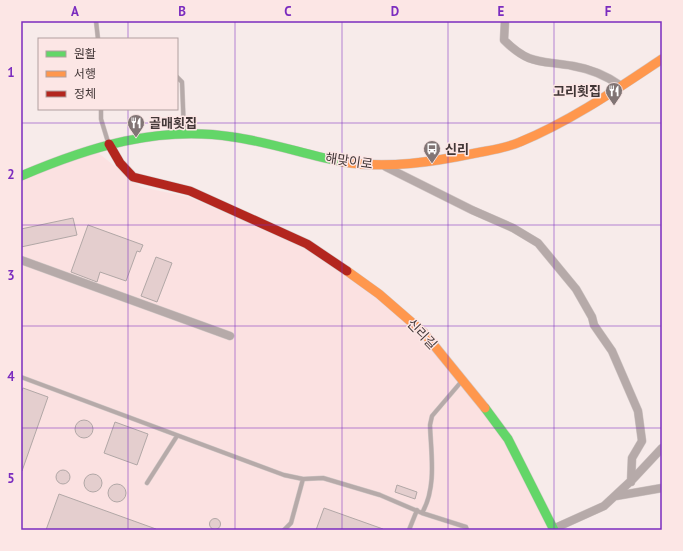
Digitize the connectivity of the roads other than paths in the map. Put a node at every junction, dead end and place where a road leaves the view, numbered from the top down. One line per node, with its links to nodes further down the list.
1 (96, 21): 3 (lane)
2 (505, 21): 6 (street)
3 (98, 38)
4 (662, 59): 6 (main road, 해맞이로)
5 (178, 78): 8 (lane)
6 (621, 86): 12 (main road, 해맞이로)
7 (178, 98): 8 (lane)
8 (182, 98): 10 (lane)
9 (101, 110): 11 (lane)
10 (184, 132): 11 (main road, 해맞이로); 12 (main road, 해맞이로)
11 (109, 144): 13 (main road, 해맞이로); 17 (main road, 신리길)
12 (384, 165): 21 (street)
13 (21, 176)
14 (21, 260): 15 (street)
15 (230, 336)
16 (21, 377): 18 (lane)
17 (463, 380): 26 (lane); 27 (main road, 신리길)
18 (177, 436): 20 (lane); 22 (lane)
19 (661, 450): 21 (street, 신리길)
20 (303, 478): 25 (lane); 28 (lane)
21 (631, 482): 24 (street, 신리길)
22 (146, 483)
23 (662, 488): 24 (street)
24 (615, 496): 27 (street, 신리길)
25 (417, 510): 26 (lane); 29 (lane)
26 (422, 513): 30 (lane)
27 (553, 529)
28 (284, 530)
29 (409, 530)
30 (467, 530)

